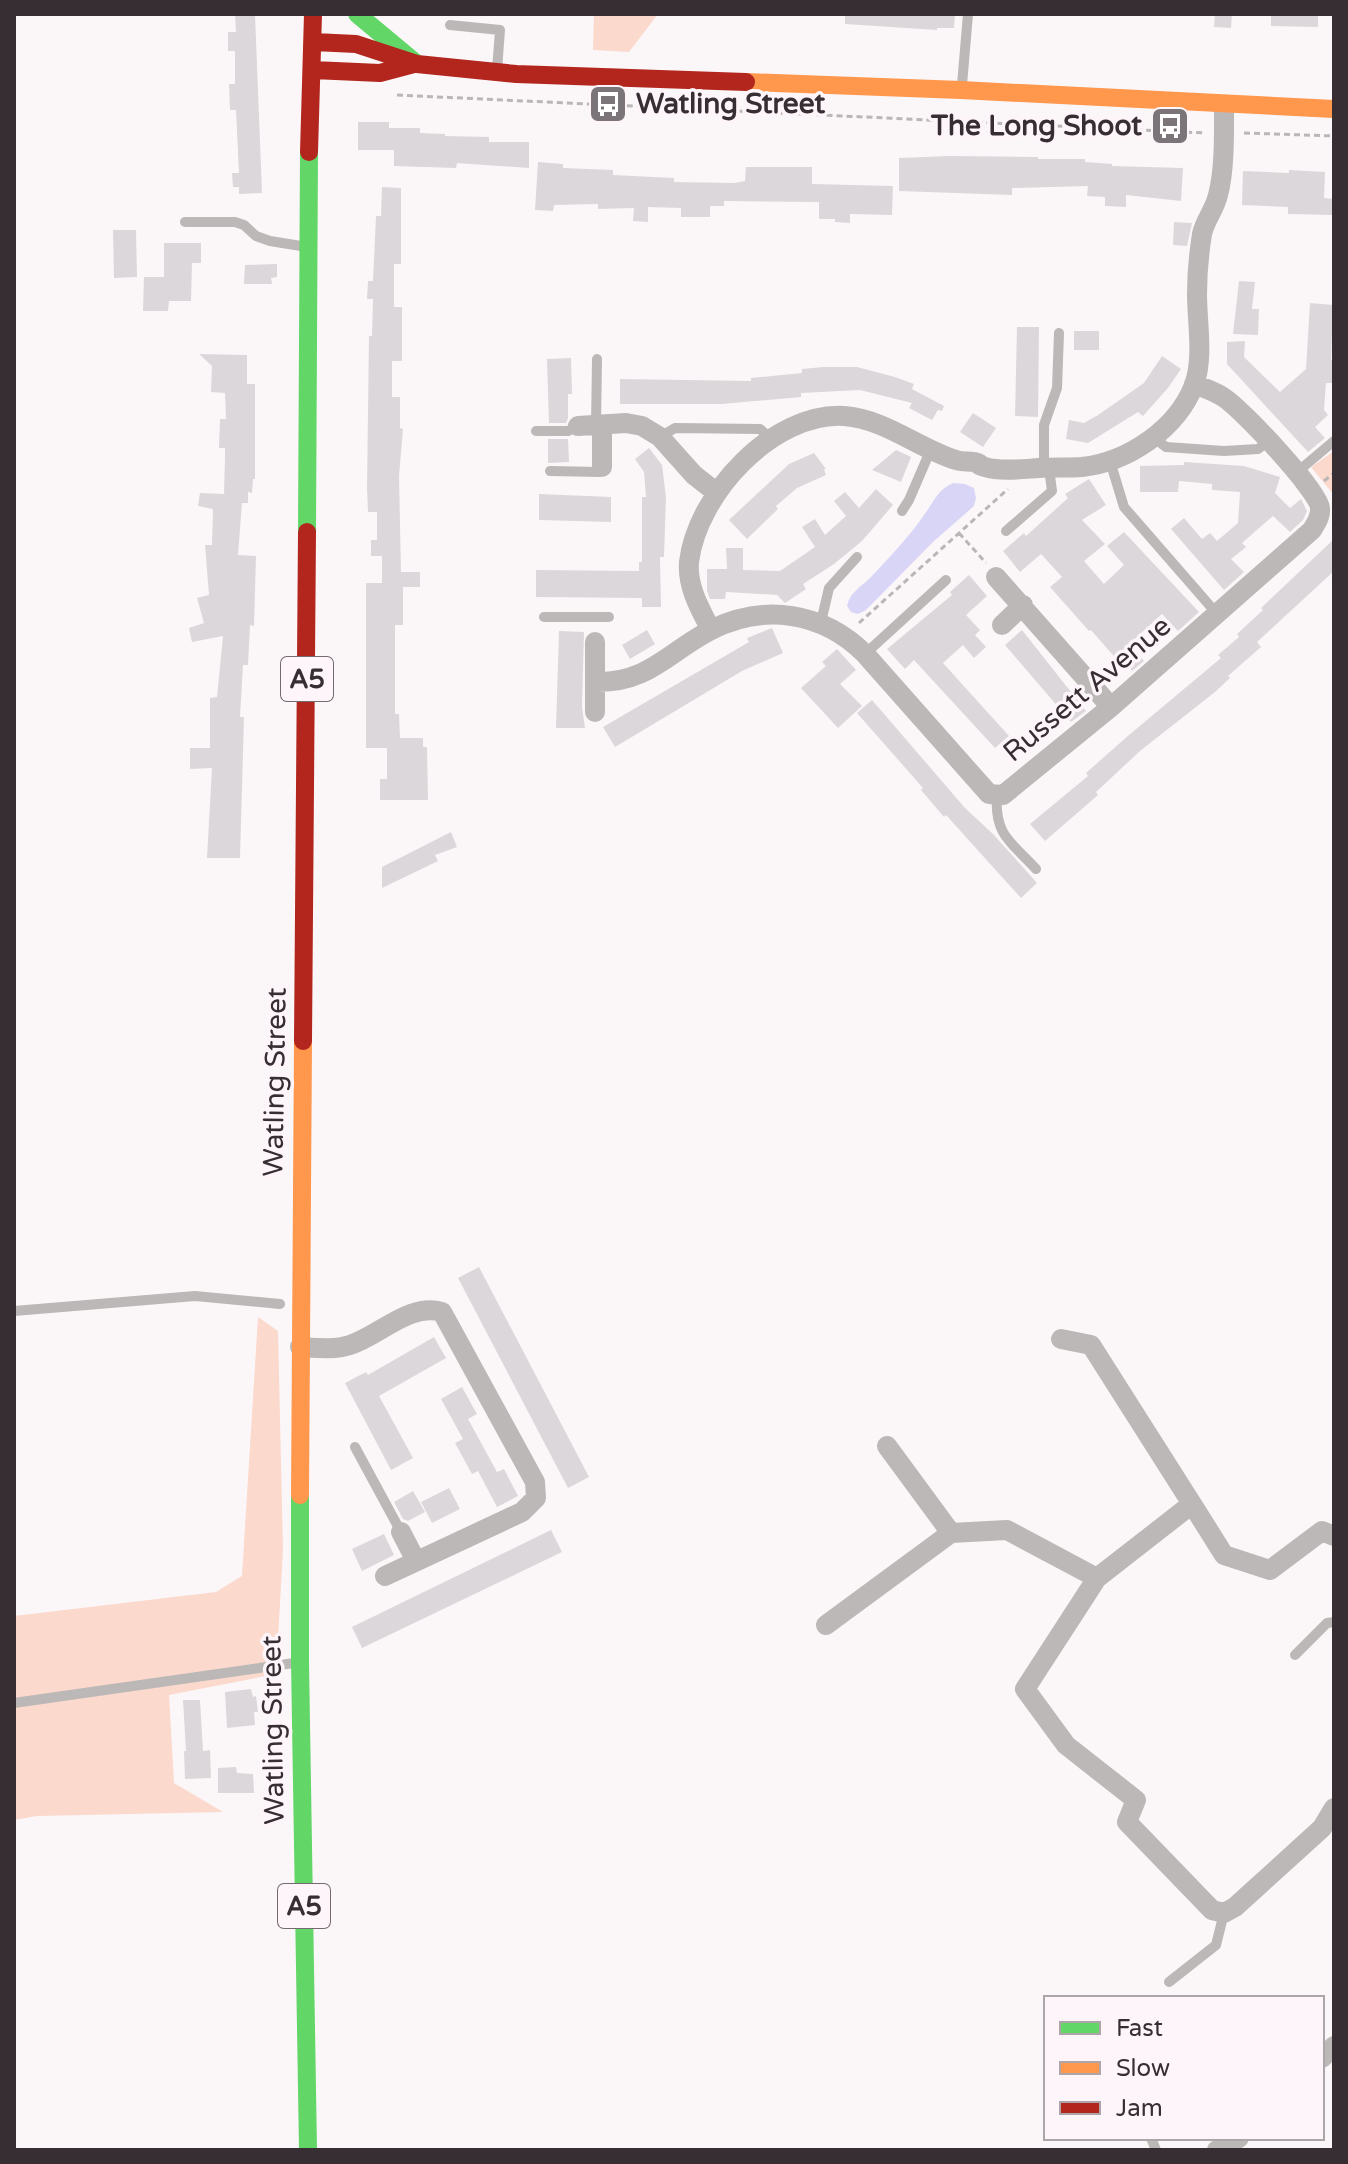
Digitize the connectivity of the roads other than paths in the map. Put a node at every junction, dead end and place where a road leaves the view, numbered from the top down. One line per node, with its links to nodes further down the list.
1 (313, 14): 5 (main road, Watling Street / A5)
2 (357, 14): 6 (main road)
3 (968, 14): 9 (lane)
4 (450, 25): 8 (lane)
5 (314, 42): 6 (main road); 7 (main road, Watling Street / A5)
6 (417, 64): 7 (main road); 8 (main road)
7 (313, 70): 13 (main road, Watling Street / A5)
8 (497, 72): 9 (main road)
9 (961, 90): 10 (main road)
10 (1224, 105): 11 (main road); 16 (street)
11 (1334, 109)
12 (185, 222): 13 (lane)
13 (307, 246): 54 (main road, Watling Street / A5)
14 (1059, 333): 27 (lane)
15 (597, 359): 17 (lane)
16 (1194, 384): 20 (street); 22 (street, Russett Avenue)
17 (592, 426): 18 (lane); 19 (street); 26 (street)
18 (536, 431)
19 (660, 437): 21 (lane); 30 (street)
20 (1153, 437): 22 (lane); 25 (street)
21 (771, 439): 24 (street); 30 (street)
22 (1269, 441): 29 (street, Russett Avenue)
23 (1334, 441): 29 (lane)
24 (931, 449): 27 (street); 31 (lane)
25 (1110, 461): 27 (street); 37 (lane)
26 (602, 467): 28 (lane)
27 (1042, 468): 32 (lane)
28 (550, 471)
29 (1296, 473): 37 (street, Russett Avenue)
30 (717, 493): 43 (street)
31 (902, 511)
32 (1006, 531)
33 (857, 557): 41 (lane)
34 (996, 577): 36 (street)
35 (946, 580): 45 (lane)
36 (1023, 605): 42 (street); 47 (street)
37 (1218, 615): 47 (street, Russett Avenue)
38 (544, 617): 40 (lane)
39 (609, 617): 40 (lane)
40 (595, 619): 44 (lane)
41 (821, 622): 43 (street, Russett Avenue); 45 (street, Russett Avenue)
42 (1002, 625)
43 (711, 630): 46 (street, Russett Avenue)
44 (595, 642): 46 (street)
45 (865, 654): 49 (street, Russett Avenue)
46 (596, 682): 48 (street)
47 (1111, 707): 49 (street, Russett Avenue)
48 (595, 712)
49 (997, 795): 50 (lane)
50 (1036, 869)
51 (280, 1304): 52 (lane)
52 (14, 1311)
53 (1061, 1339): 57 (street)
54 (300, 1347): 61 (street); 67 (main road, Watling Street / A5)
55 (887, 1446): 59 (street)
56 (355, 1447): 58 (lane)
57 (1192, 1504): 60 (street); 63 (street)
58 (401, 1532): 61 (street)
59 (951, 1533): 63 (street); 65 (street)
60 (1334, 1536)
61 (416, 1561): 62 (street)
62 (385, 1576)
63 (1097, 1578): 70 (street)
64 (1334, 1622): 66 (lane)
65 (826, 1625)
66 (1295, 1655)
67 (300, 1662): 68 (lane); 73 (main road, Watling Street / A5)
68 (14, 1703)
69 (1334, 1808): 70 (street)
70 (1224, 1913): 71 (lane)
71 (1169, 1982)
72 (1235, 2140): 74 (street)
73 (308, 2150)
74 (1217, 2150)

